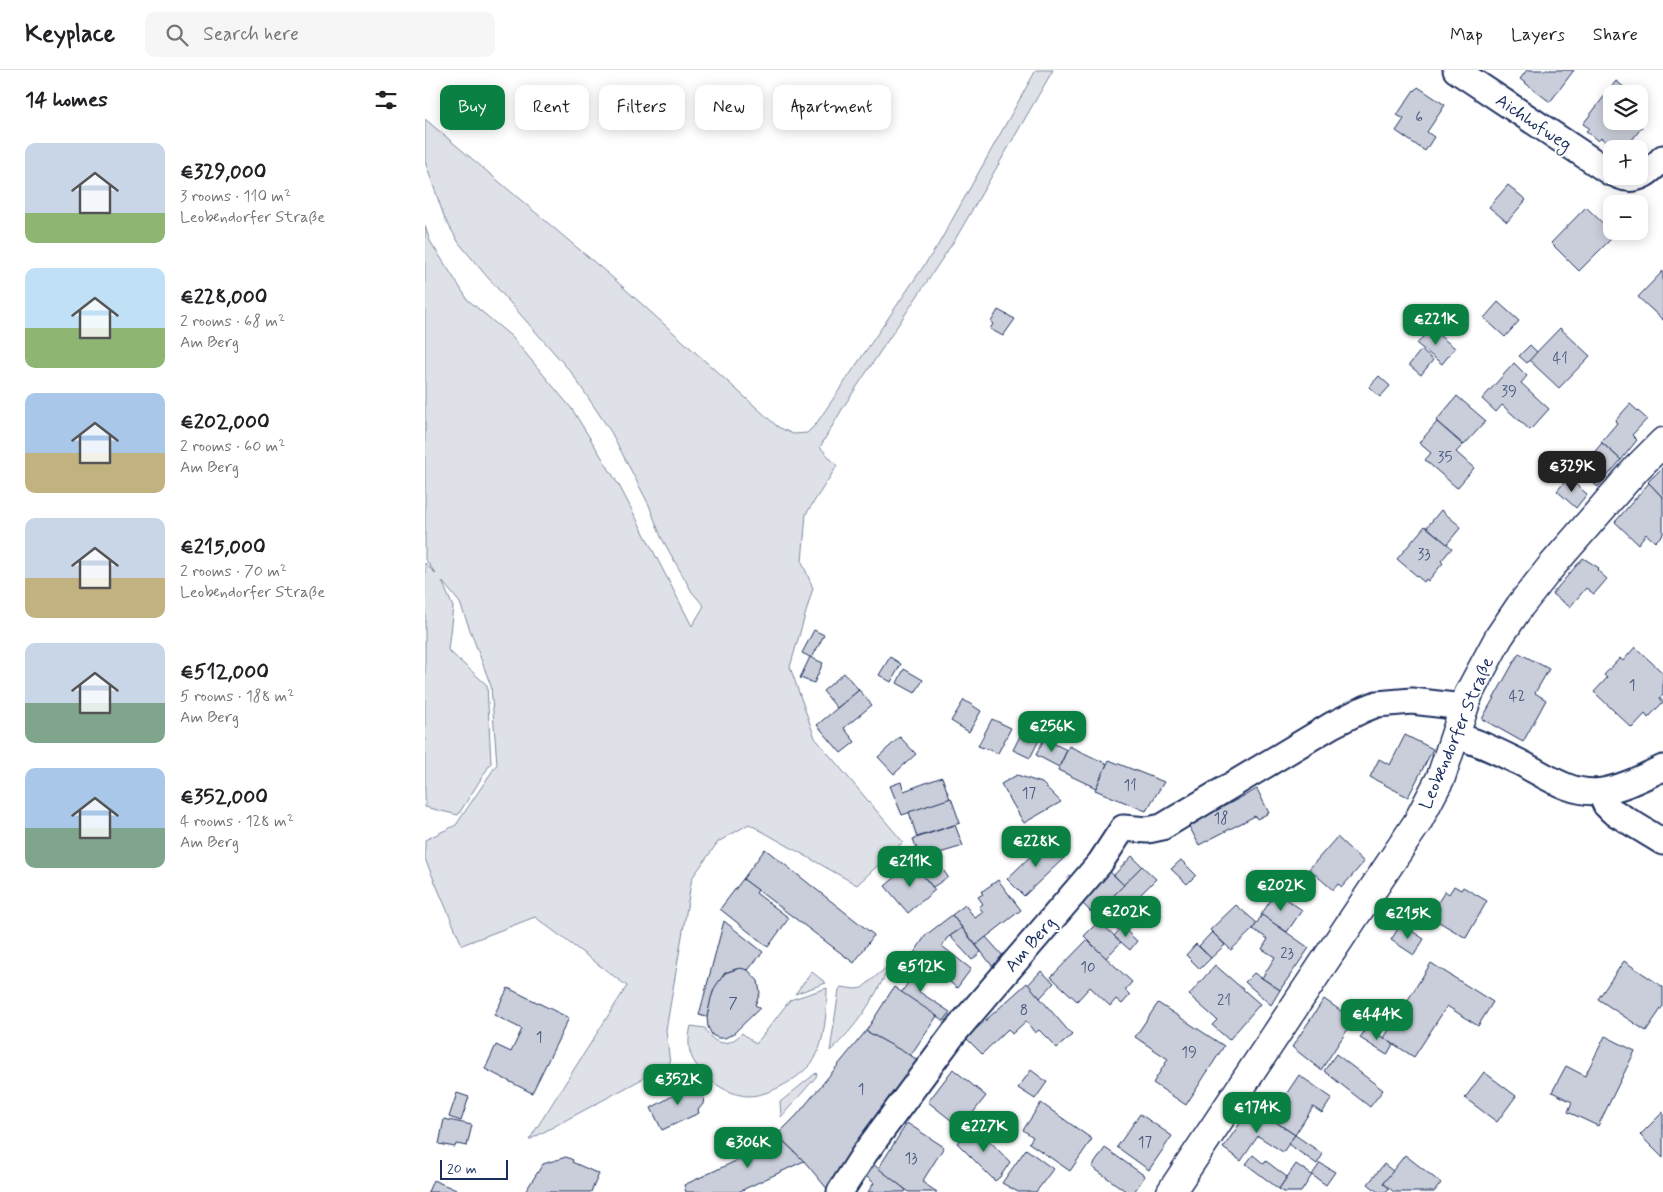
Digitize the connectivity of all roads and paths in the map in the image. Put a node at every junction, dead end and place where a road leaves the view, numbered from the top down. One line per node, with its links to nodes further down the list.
1 (1457, 70): 3 (street, Aichhofweg)
2 (1663, 158): 4 (street)
3 (1603, 168)
4 (1648, 172)
5 (1663, 442): 6 (main road, Leobendorfer Straße)
6 (1463, 707): 7 (main road, Leobendorfer Straße); 11 (street, Am Berg)
7 (1455, 736): 9 (street); 12 (main road, Leobendorfer Straße)
8 (1663, 768): 9 (street)
9 (1600, 792): 10 (street)
10 (1663, 842)
11 (840, 1192)
12 (1171, 1192)

